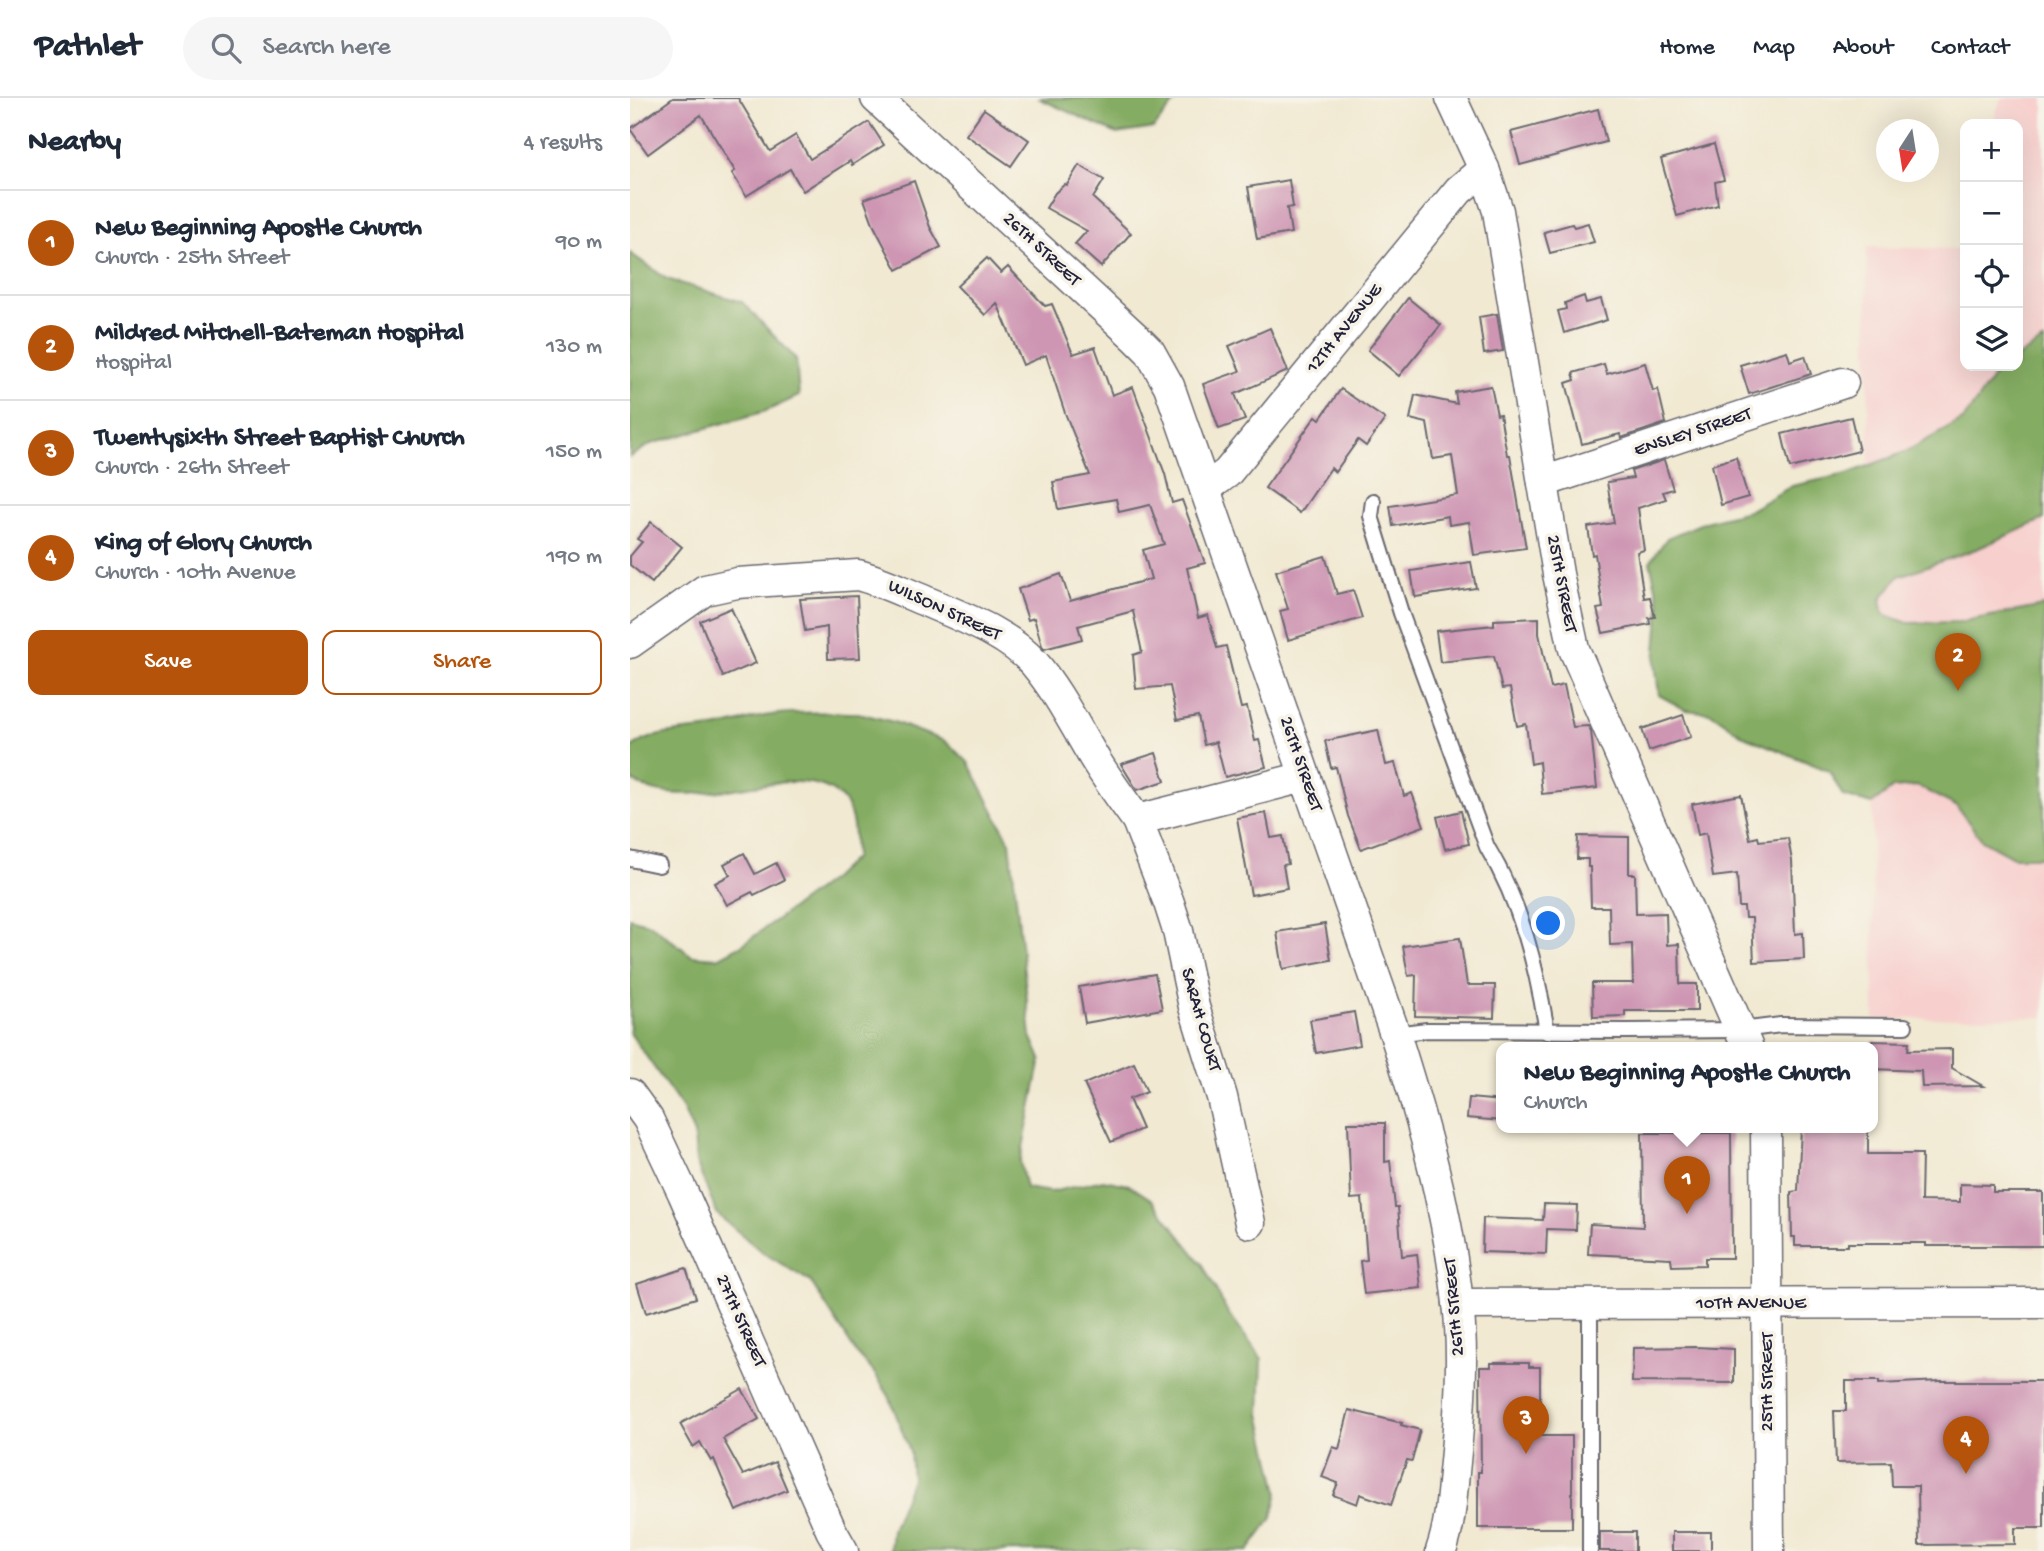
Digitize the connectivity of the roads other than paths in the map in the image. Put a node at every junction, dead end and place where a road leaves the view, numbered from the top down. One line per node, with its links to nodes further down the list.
1 (876, 98): 6 (street, 26TH STREET)
2 (1451, 98): 3 (street, 25TH STREET)
3 (1484, 169): 5 (street, 25TH STREET); 6 (street, 12TH AVENUE)
4 (1843, 383): 5 (street, ENSLEY STREET)
5 (1543, 482): 16 (street, 25TH STREET)
6 (1205, 489): 9 (street, 26TH STREET)
7 (1373, 501): 14 (lane)
8 (630, 643): 10 (street, WILSON STREET)
9 (1304, 777): 10 (street); 15 (street, 26TH STREET)
10 (1137, 820): 19 (street, SARAH COURT)
11 (630, 859): 12 (lane)
12 (659, 865)
13 (1905, 1026): 16 (lane)
14 (1547, 1032): 15 (lane); 16 (lane)
15 (1395, 1034): 22 (street, 26TH STREET)
16 (1744, 1039)
17 (630, 1094): 24 (street, 27TH STREET)
18 (1766, 1133): 20 (street, 25TH STREET)
19 (1250, 1223)
20 (1768, 1303): 21 (street, 10TH AVENUE); 23 (street, 10TH AVENUE); 27 (street, 25TH STREET)
21 (2044, 1303)
22 (1458, 1304): 23 (street, 10TH AVENUE); 25 (street, 26TH STREET)
23 (1590, 1304): 26 (lane)
24 (843, 1551)
25 (1441, 1551)
26 (1590, 1551)
27 (1769, 1551)

